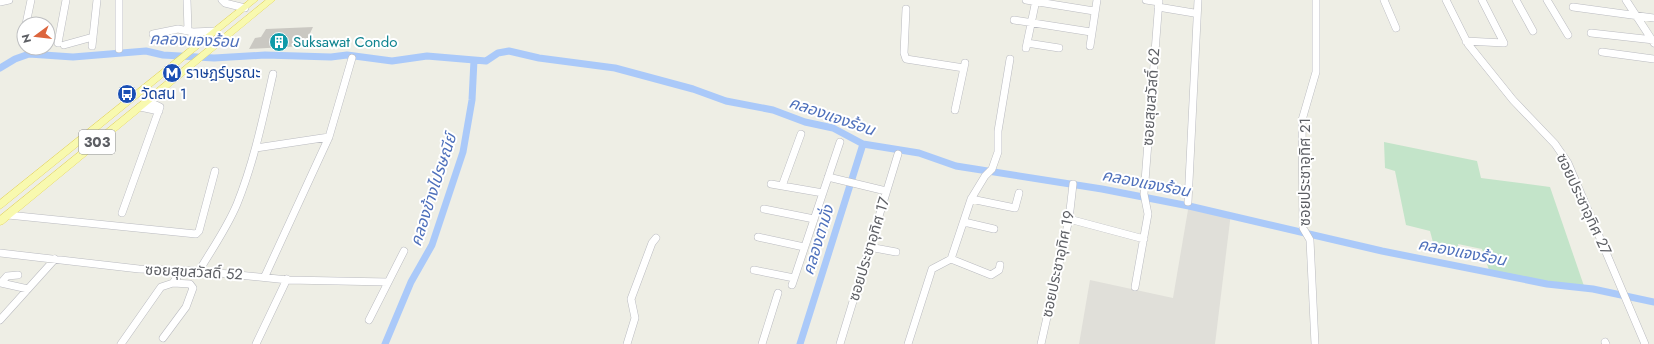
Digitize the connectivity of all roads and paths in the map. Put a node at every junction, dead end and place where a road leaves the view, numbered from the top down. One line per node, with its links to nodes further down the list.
1 (9, 0): 22 (street)
2 (31, 0): 29 (street)
3 (66, 0): 42 (street)
4 (97, 0): 42 (street)
5 (120, 0): 48 (street)
6 (187, 0): 35 (street)
7 (222, 0): 25 (street)
8 (254, 0): 25 (main road, 303)
9 (271, 0): 54 (main road, 303)
10 (1026, 0): 21 (street)
11 (1097, 0): 27 (street)
12 (1146, 0): 23 (street)
13 (1198, 0): 72 (street)
14 (1316, 0): 114 (street, ซอยประชาอุทิศ 21)
15 (1384, 0): 34 (street)
16 (1446, 0): 43 (street, ซอยประชาอุทิศ 27)
17 (1482, 0): 43 (street)
18 (1516, 0): 37 (street)
19 (1547, 0): 41 (street)
20 (1626, 0): 30 (street)
21 (1036, 1): 27 (street); 33 (street)
22 (0, 2)
23 (1158, 3): 28 (street); 84 (street, ซอยสุขสวัสดิ์ 62)
24 (1573, 7): 30 (street)
25 (244, 8): 36 (main road, 303)
26 (906, 9): 56 (street)
27 (1094, 11): 38 (street)
28 (1194, 13)
29 (28, 16)
30 (1636, 16): 31 (street); 44 (street)
31 (1654, 18)
32 (1014, 20): 33 (street)
33 (1031, 22): 38 (street); 47 (street)
34 (1396, 28)
35 (188, 30): 36 (street); 40 (street)
36 (216, 31): 73 (main road, 303)
37 (1533, 31)
38 (1091, 32): 46 (street)
39 (1591, 33): 44 (street)
40 (153, 34)
41 (1568, 35)
42 (93, 37): 45 (street)
43 (1466, 40): 115 (street, ซอยประชาอุทิศ 27)
44 (1653, 41)
45 (92, 46)
46 (1090, 46)
47 (1059, 48)
48 (119, 49)
49 (1602, 52): 52 (street)
50 (352, 58): 59 (street)
51 (1010, 59): 71 (street)
52 (1654, 59)
53 (273, 74): 61 (street)
54 (147, 101): 55 (main road, 303); 57 (street)
55 (140, 107): 57 (street); 76 (main road, 303)
56 (955, 110)
57 (159, 111): 75 (street)
58 (801, 134): 67 (street)
59 (329, 136): 61 (street); 97 (street)
60 (840, 142): 64 (street)
61 (256, 148): 95 (street)
62 (898, 154): 68 (street, ซอยประชาอุทิศ 17)
63 (215, 171): 76 (street)
64 (828, 177): 68 (street); 69 (street)
65 (770, 184): 67 (street)
66 (1073, 184): 78 (street, ซอยประชาอุทิศ 19)
67 (782, 186): 69 (street)
68 (886, 191): 85 (street, ซอยประชาอุทิศ 17)
69 (823, 193): 77 (street)
70 (1019, 193): 71 (street)
71 (971, 199): 80 (street)
72 (1188, 202)
73 (0, 205)
74 (764, 209): 77 (street)
75 (122, 214)
76 (8, 215): 79 (main road, 303)
77 (814, 219): 86 (street)
78 (1069, 219): 84 (street); 113 (street, ซอยประชาอุทิศ 19)
79 (0, 221)
80 (964, 222): 81 (street); 91 (street)
81 (994, 229)
82 (758, 237): 86 (street)
83 (656, 238): 109 (street)
84 (1144, 239): 101 (street)
85 (869, 246): 88 (street); 111 (street, ซอยประชาอุทิศ 17)
86 (804, 247): 93 (street)
87 (404, 251): 99 (street)
88 (896, 252)
89 (0, 253): 90 (street, ซอยสุขสวัสดิ์ 52)
90 (55, 259): 94 (street, ซอยสุขสวัสดิ์ 52); 102 (street)
91 (951, 260): 92 (street); 112 (street)
92 (1000, 265)
93 (754, 270)
94 (181, 271): 95 (street, ซอยสุขสวัสดิ์ 52); 100 (street)
95 (199, 271): 97 (street, ซอยสุขสวัสดิ์ 52)
96 (18, 275): 102 (street)
97 (265, 276): 98 (street, ซอยสุขสวัสดิ์ 52)
98 (287, 279): 99 (street, ซอยสุขสวัสดิ์ 52); 108 (street)
99 (388, 282): 105 (street)
100 (173, 283): 106 (street); 107 (street)
101 (1135, 287)
102 (28, 288): 104 (street)
103 (778, 294): 110 (street)
104 (0, 320)
105 (369, 320)
106 (163, 338)
107 (121, 344)
108 (256, 344)
109 (627, 344)
110 (762, 344)
111 (840, 344)
112 (908, 344)
113 (1041, 344)
114 (1315, 344)
115 (1645, 344)

